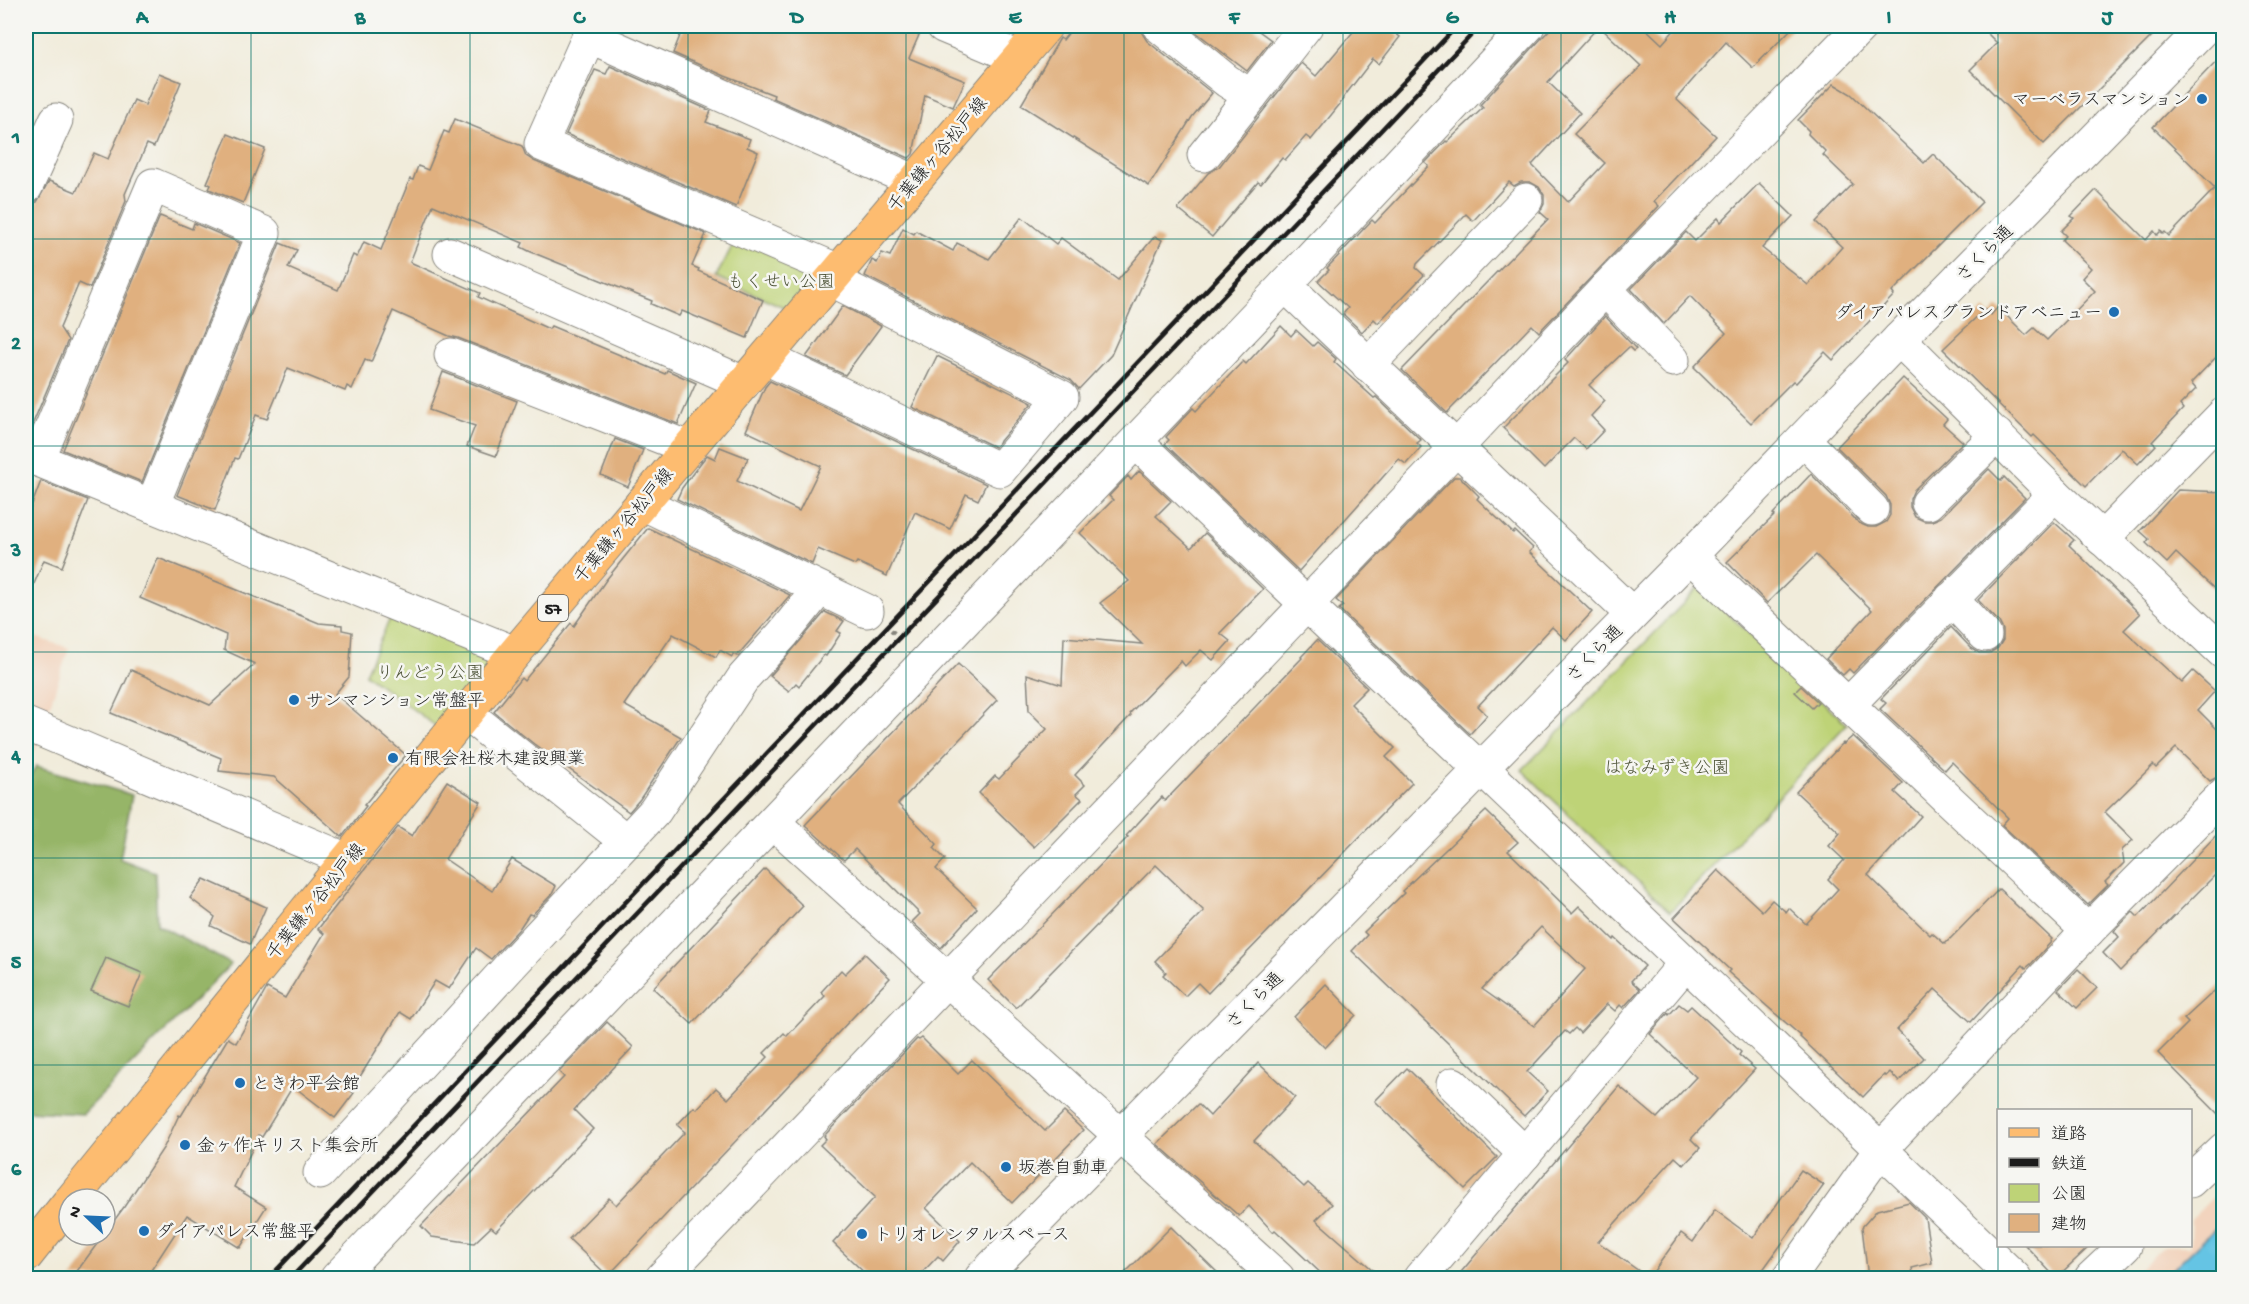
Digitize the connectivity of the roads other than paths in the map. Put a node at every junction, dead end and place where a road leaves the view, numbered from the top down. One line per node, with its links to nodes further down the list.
1 (944, 26): 8 (street)
2 (1046, 26): 8 (main road, 千葉鎌ヶ谷松戸線 / 57)
3 (1159, 26): 9 (street)
4 (1306, 26): 9 (street)
5 (1528, 26): 17 (street)
6 (1861, 26): 18 (street)
7 (2206, 26): 19 (street, さくら通)
8 (1018, 58): 12 (main road, 千葉鎌ヶ谷松戸線 / 57)
9 (1251, 96): 11 (street)
10 (56, 120): 13 (street)
11 (1204, 155)
12 (914, 181): 16 (main road, 千葉鎌ヶ谷松戸線 / 57); 16 (street)
13 (26, 188)
14 (1526, 200): 23 (street)
15 (450, 254): 24 (street)
16 (836, 275): 21 (main road, 千葉鎌ヶ谷松戸線 / 57); 21 (street)
17 (1286, 285): 23 (street); 28 (street)
18 (1605, 289): 22 (street); 29 (street)
19 (1899, 339): 26 (street); 27 (street, さくら通)
20 (451, 355): 30 (street)
21 (766, 358): 24 (main road, 千葉鎌ヶ谷松戸線 / 57)
22 (1673, 360)
23 (1368, 365): 29 (street)
24 (744, 382): 30 (main road, 千葉鎌ヶ谷松戸線 / 57)
25 (2223, 414): 37 (street)
26 (1997, 435): 32 (street); 34 (street)
27 (1803, 439): 36 (street); 38 (street, さくら通)
28 (1136, 442): 41 (street); 52 (street)
29 (1457, 447): 41 (street); 43 (street)
30 (689, 448): 33 (main road, 千葉鎌ヶ谷松戸線 / 57)
31 (32, 457): 35 (street); 35 (street)
32 (2055, 494): 37 (street); 40 (street)
33 (642, 503): 39 (street); 45 (main road, 千葉鎌ヶ谷松戸線 / 57)
34 (1928, 503)
35 (152, 506): 45 (street)
36 (1872, 509)
37 (2102, 539): 46 (street)
38 (1690, 556): 43 (street, さくら通); 47 (street)
39 (819, 589): 42 (street); 53 (street)
40 (1951, 599): 44 (street); 47 (street)
41 (1306, 604): 50 (street); 57 (street)
42 (867, 611)
43 (1632, 614): 50 (street, さくら通)
44 (1985, 635)
45 (515, 653): 48 (main road, 千葉鎌ヶ谷松戸線 / 57)
46 (2223, 653)
47 (1848, 705): 55 (street)
48 (467, 714): 53 (street); 54 (main road, 千葉鎌ヶ谷松戸線 / 57)
49 (26, 724): 54 (street)
50 (1482, 769): 56 (street); 59 (street, さくら通)
51 (2223, 794): 55 (street)
52 (772, 822): 57 (street); 69 (street)
53 (626, 841): 63 (street)
54 (348, 860): 65 (main road, 千葉鎌ヶ谷松戸線 / 57)
55 (2088, 931): 60 (street)
56 (1685, 964): 60 (street); 62 (street)
57 (947, 980): 59 (street); 70 (street)
58 (1453, 1084): 62 (street)
59 (1120, 1136): 71 (street, さくら通); 72 (street)
60 (1881, 1149): 74 (street); 75 (street)
61 (2223, 1149): 64 (street)
62 (1525, 1154): 73 (street)
63 (320, 1173)
64 (2192, 1179)
65 (81, 1187)
66 (57, 1217): 68 (main road, 千葉鎌ヶ谷松戸線 / 57)
67 (2123, 1247): 76 (street)
68 (26, 1256)
69 (337, 1278)
70 (662, 1278)
71 (981, 1278)
72 (1278, 1278)
73 (1420, 1278)
74 (1788, 1278)
75 (2015, 1278)
76 (2091, 1278)

